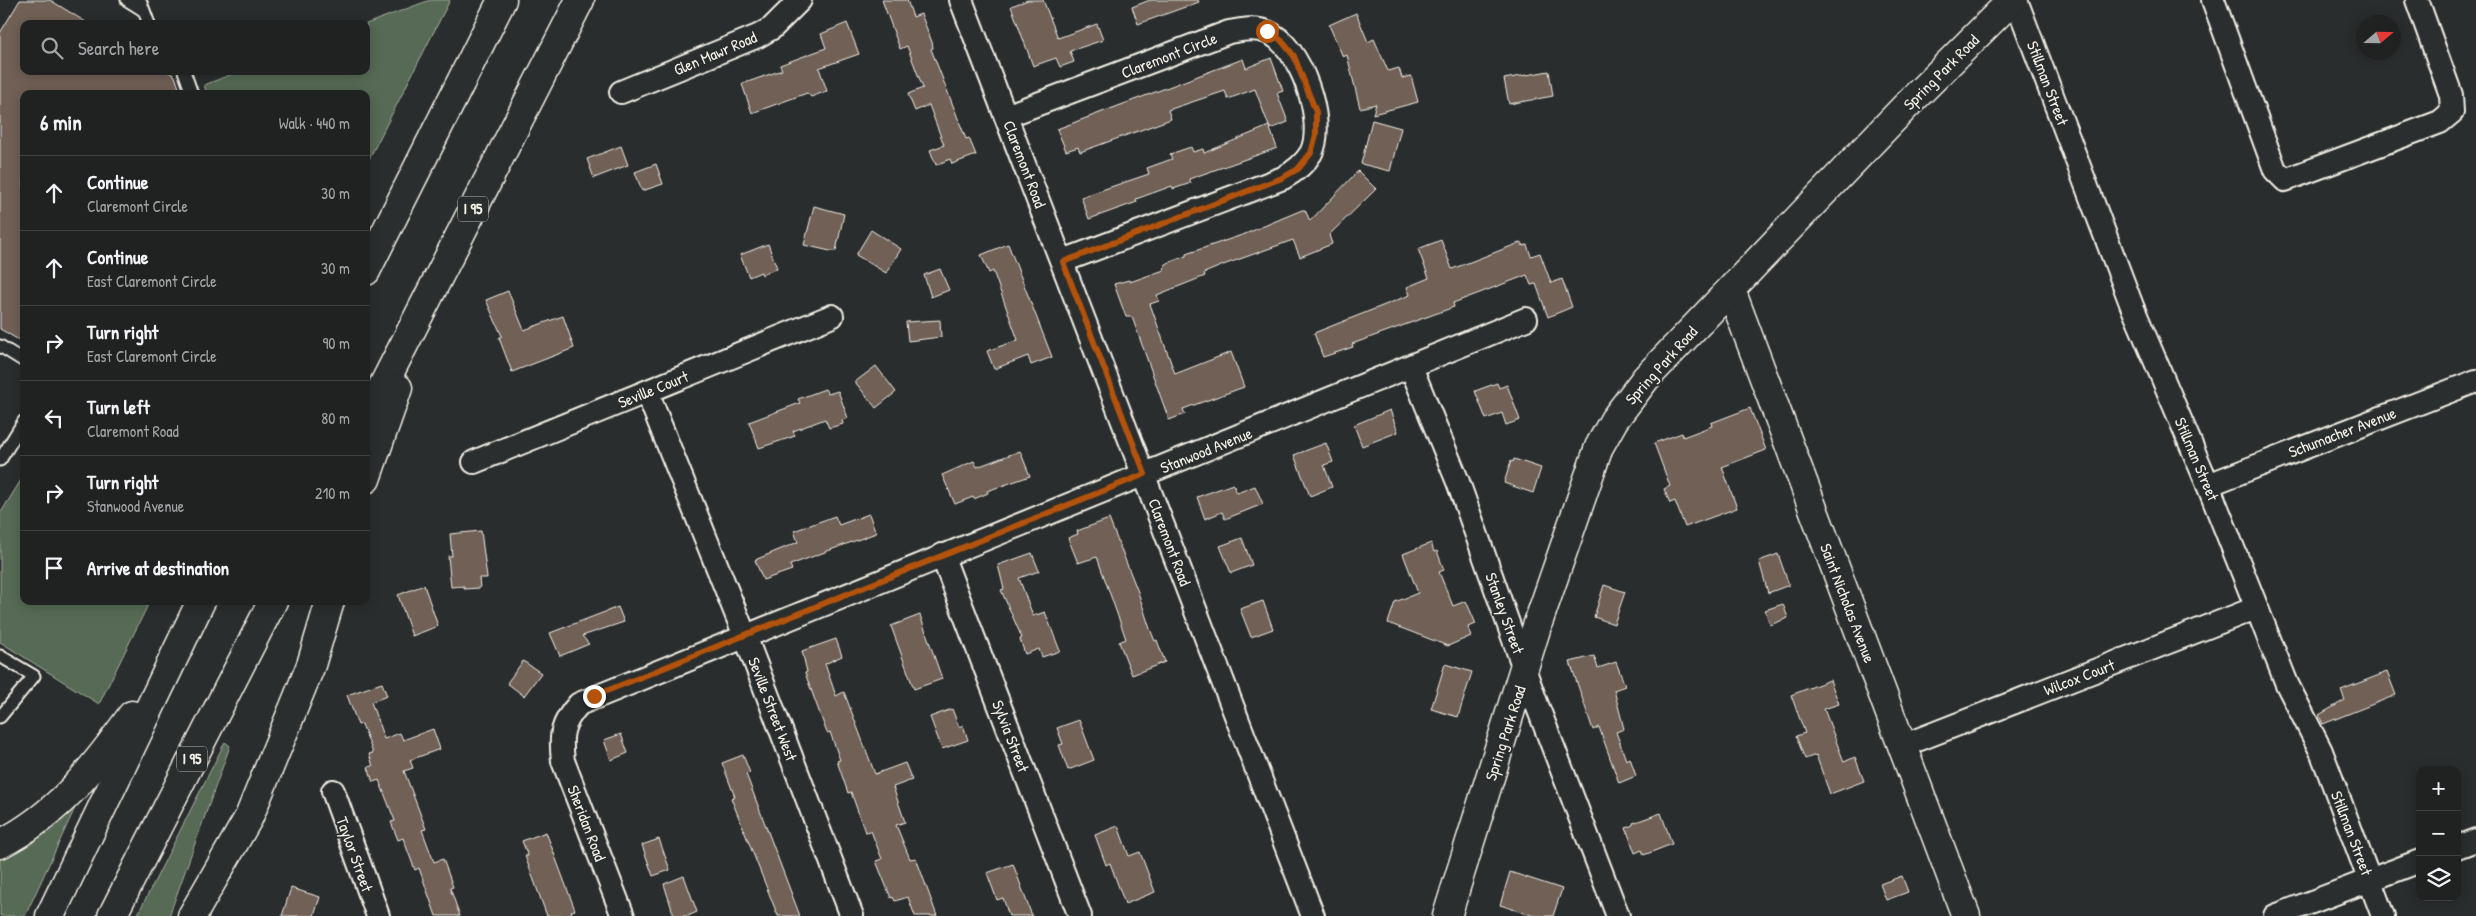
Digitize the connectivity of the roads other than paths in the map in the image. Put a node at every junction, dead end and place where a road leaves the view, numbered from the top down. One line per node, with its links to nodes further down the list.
1 (127, 0): 10 (lane)
2 (502, 0): 17 (main road)
3 (580, 0): 19 (main road, I 95)
4 (800, 0): 14 (street, Glen Mawr Road)
5 (961, 0): 15 (street, Claremont Road)
6 (2012, 0): 18 (main road, Spring Park Road)
7 (2016, 0): 33 (street, Stillman Street)
8 (2213, 0): 9 (street)
9 (2417, 0)
10 (141, 5): 11 (lane)
11 (147, 20)
12 (185, 75): 13 (lane)
13 (191, 90)
14 (621, 92)
15 (1006, 116): 16 (street, Claremont Road); 16 (street, Claremont Circle)
16 (1063, 262): 32 (street, Claremont Road)
17 (370, 263)
18 (1731, 290): 42 (main road, Spring Park Road); 45 (main road, Saint Nicholas Avenue)
19 (431, 293): 27 (main road, I 95); 31 (main road)
20 (832, 316): 26 (street, Seville Court)
21 (1526, 319): 24 (street, Stanwood Avenue)
22 (0, 346): 23 (lane)
23 (20, 358)
24 (1411, 367): 32 (street, Stanwood Avenue); 42 (street, Stanley Street)
25 (2476, 381): 33 (street, Schumacher Avenue)
26 (647, 392): 30 (street, Seville Court); 39 (street, Seville Street West)
27 (370, 411)
28 (20, 428): 29 (lane)
29 (0, 460)
30 (474, 462)
31 (370, 468)
32 (1145, 474): 34 (street, Stanwood Avenue); 59 (street, Claremont Road)
33 (2208, 484): 38 (street, Stillman Street)
34 (942, 555): 39 (street, Stanwood Avenue); 58 (street, Sylvia Street)
35 (199, 605): 40 (main road)
36 (271, 605): 53 (main road, I 95)
37 (329, 605): 54 (main road)
38 (2256, 608): 45 (street, Wilcox Court); 51 (street, Stillman Street)
39 (745, 636): 44 (street, Stanwood Avenue); 57 (street, Seville Street West)
40 (175, 655): 48 (main road); 52 (main road)
41 (0, 656): 43 (lane)
42 (1526, 668): 60 (main road, Spring Park Road); 61 (street, Stanley Street)
43 (0, 717)
44 (563, 727): 56 (street, Sheridan Road)
45 (1902, 746): 62 (main road, Saint Nicholas Avenue)
46 (333, 791): 55 (street, Taylor Street)
47 (2476, 840): 49 (street)
48 (0, 844)
49 (2461, 846)
50 (2416, 863): 51 (street)
51 (2370, 880): 63 (street); 64 (street, Stillman Street)
52 (50, 916)
53 (112, 916)
54 (192, 916)
55 (378, 916)
56 (623, 916)
57 (852, 916)
58 (1080, 916)
59 (1313, 916)
60 (1447, 916)
61 (1618, 916)
62 (1966, 916)
63 (2275, 916)
64 (2383, 916)

